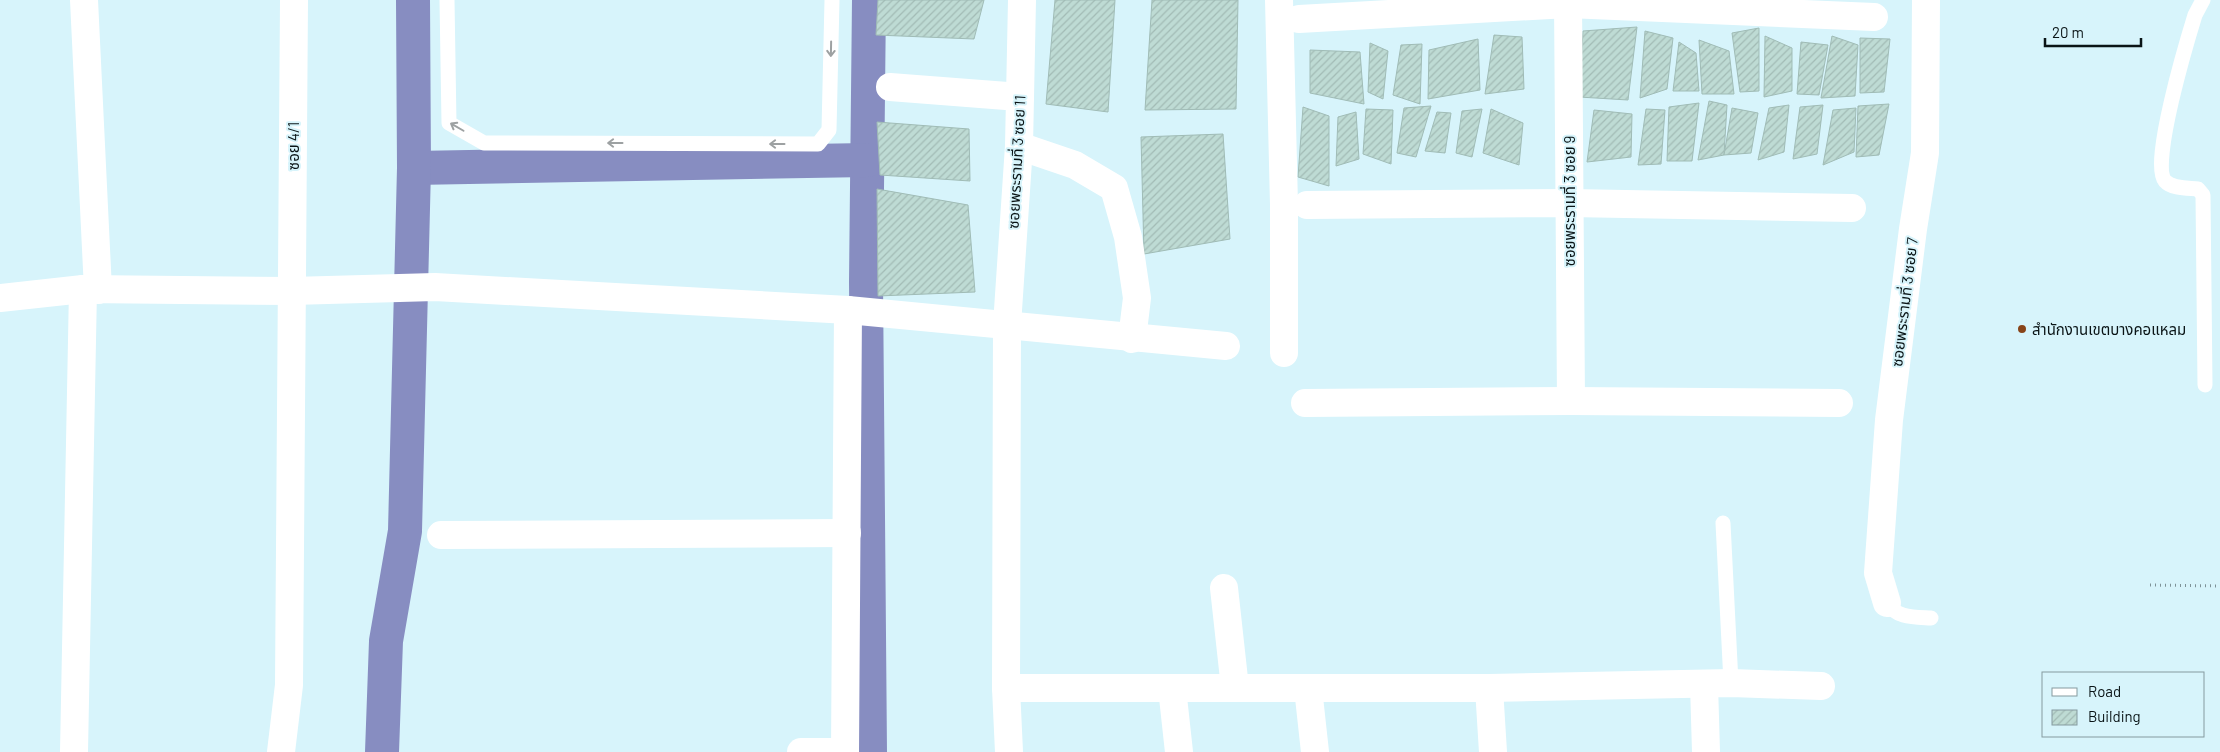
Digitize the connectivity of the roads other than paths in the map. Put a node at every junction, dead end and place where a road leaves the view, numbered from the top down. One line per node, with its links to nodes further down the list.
1 (84, 0): 18 (street)
2 (294, 0): 19 (street, ซอย 4/1)
3 (447, 0): 4 (lane, one-way to 3)
4 (832, 0)
5 (1022, 0): 13 (street, ซอยพระรามที่ 3 ซอย 11)
6 (1279, 0): 25 (street)
7 (1926, 0): 34 (street, ซอยพระรามที่ 3 ซอย 7)
8 (2203, 0): 26 (lane)
9 (1568, 2): 10 (street); 11 (street); 15 (street, ซอยพระรามที่ 3 ซอย 9)
10 (1874, 16)
11 (1299, 19)
12 (890, 87): 13 (street)
13 (1020, 97): 14 (street, ซอยพระรามที่ 3 ซอย 11)
14 (1018, 146): 22 (street, ซอยพระรามที่ 3 ซอย 11); 23 (street)
15 (1569, 202): 16 (street); 17 (street); 27 (street, ซอยพระรามที่ 3 ซอย 9)
16 (1307, 205)
17 (1852, 208)
18 (91, 289): 19 (street); 20 (street); 43 (street)
19 (292, 291): 21 (street); 44 (street, ซอย 4/1)
20 (0, 298)
21 (848, 310): 22 (street); 31 (street)
22 (1007, 324): 23 (street); 38 (street, ซอยพระรามที่ 3 ซอย 11)
23 (1132, 339): 24 (street)
24 (1226, 346)
25 (1284, 353)
26 (2205, 385)
27 (1571, 401): 28 (street); 29 (street)
28 (1305, 403)
29 (1839, 403)
30 (1723, 523): 36 (lane)
31 (846, 533): 32 (street); 46 (street)
32 (442, 535)
33 (1224, 588): 40 (street)
34 (1887, 603): 35 (lane)
35 (1931, 618)
36 (1717, 684): 37 (street); 42 (street); 51 (street)
37 (1821, 686)
38 (1006, 688): 39 (street); 47 (street, ซอยพระรามที่ 3 ซอย 11)
39 (1172, 688): 40 (street); 48 (street)
40 (1235, 688): 41 (street)
41 (1308, 688): 42 (street); 49 (street)
42 (1489, 688): 50 (street)
43 (74, 752)
44 (281, 752)
45 (801, 752): 46 (street)
46 (845, 752)
47 (1009, 752)
48 (1179, 752)
49 (1315, 752)
50 (1493, 752)
51 (1706, 752)

